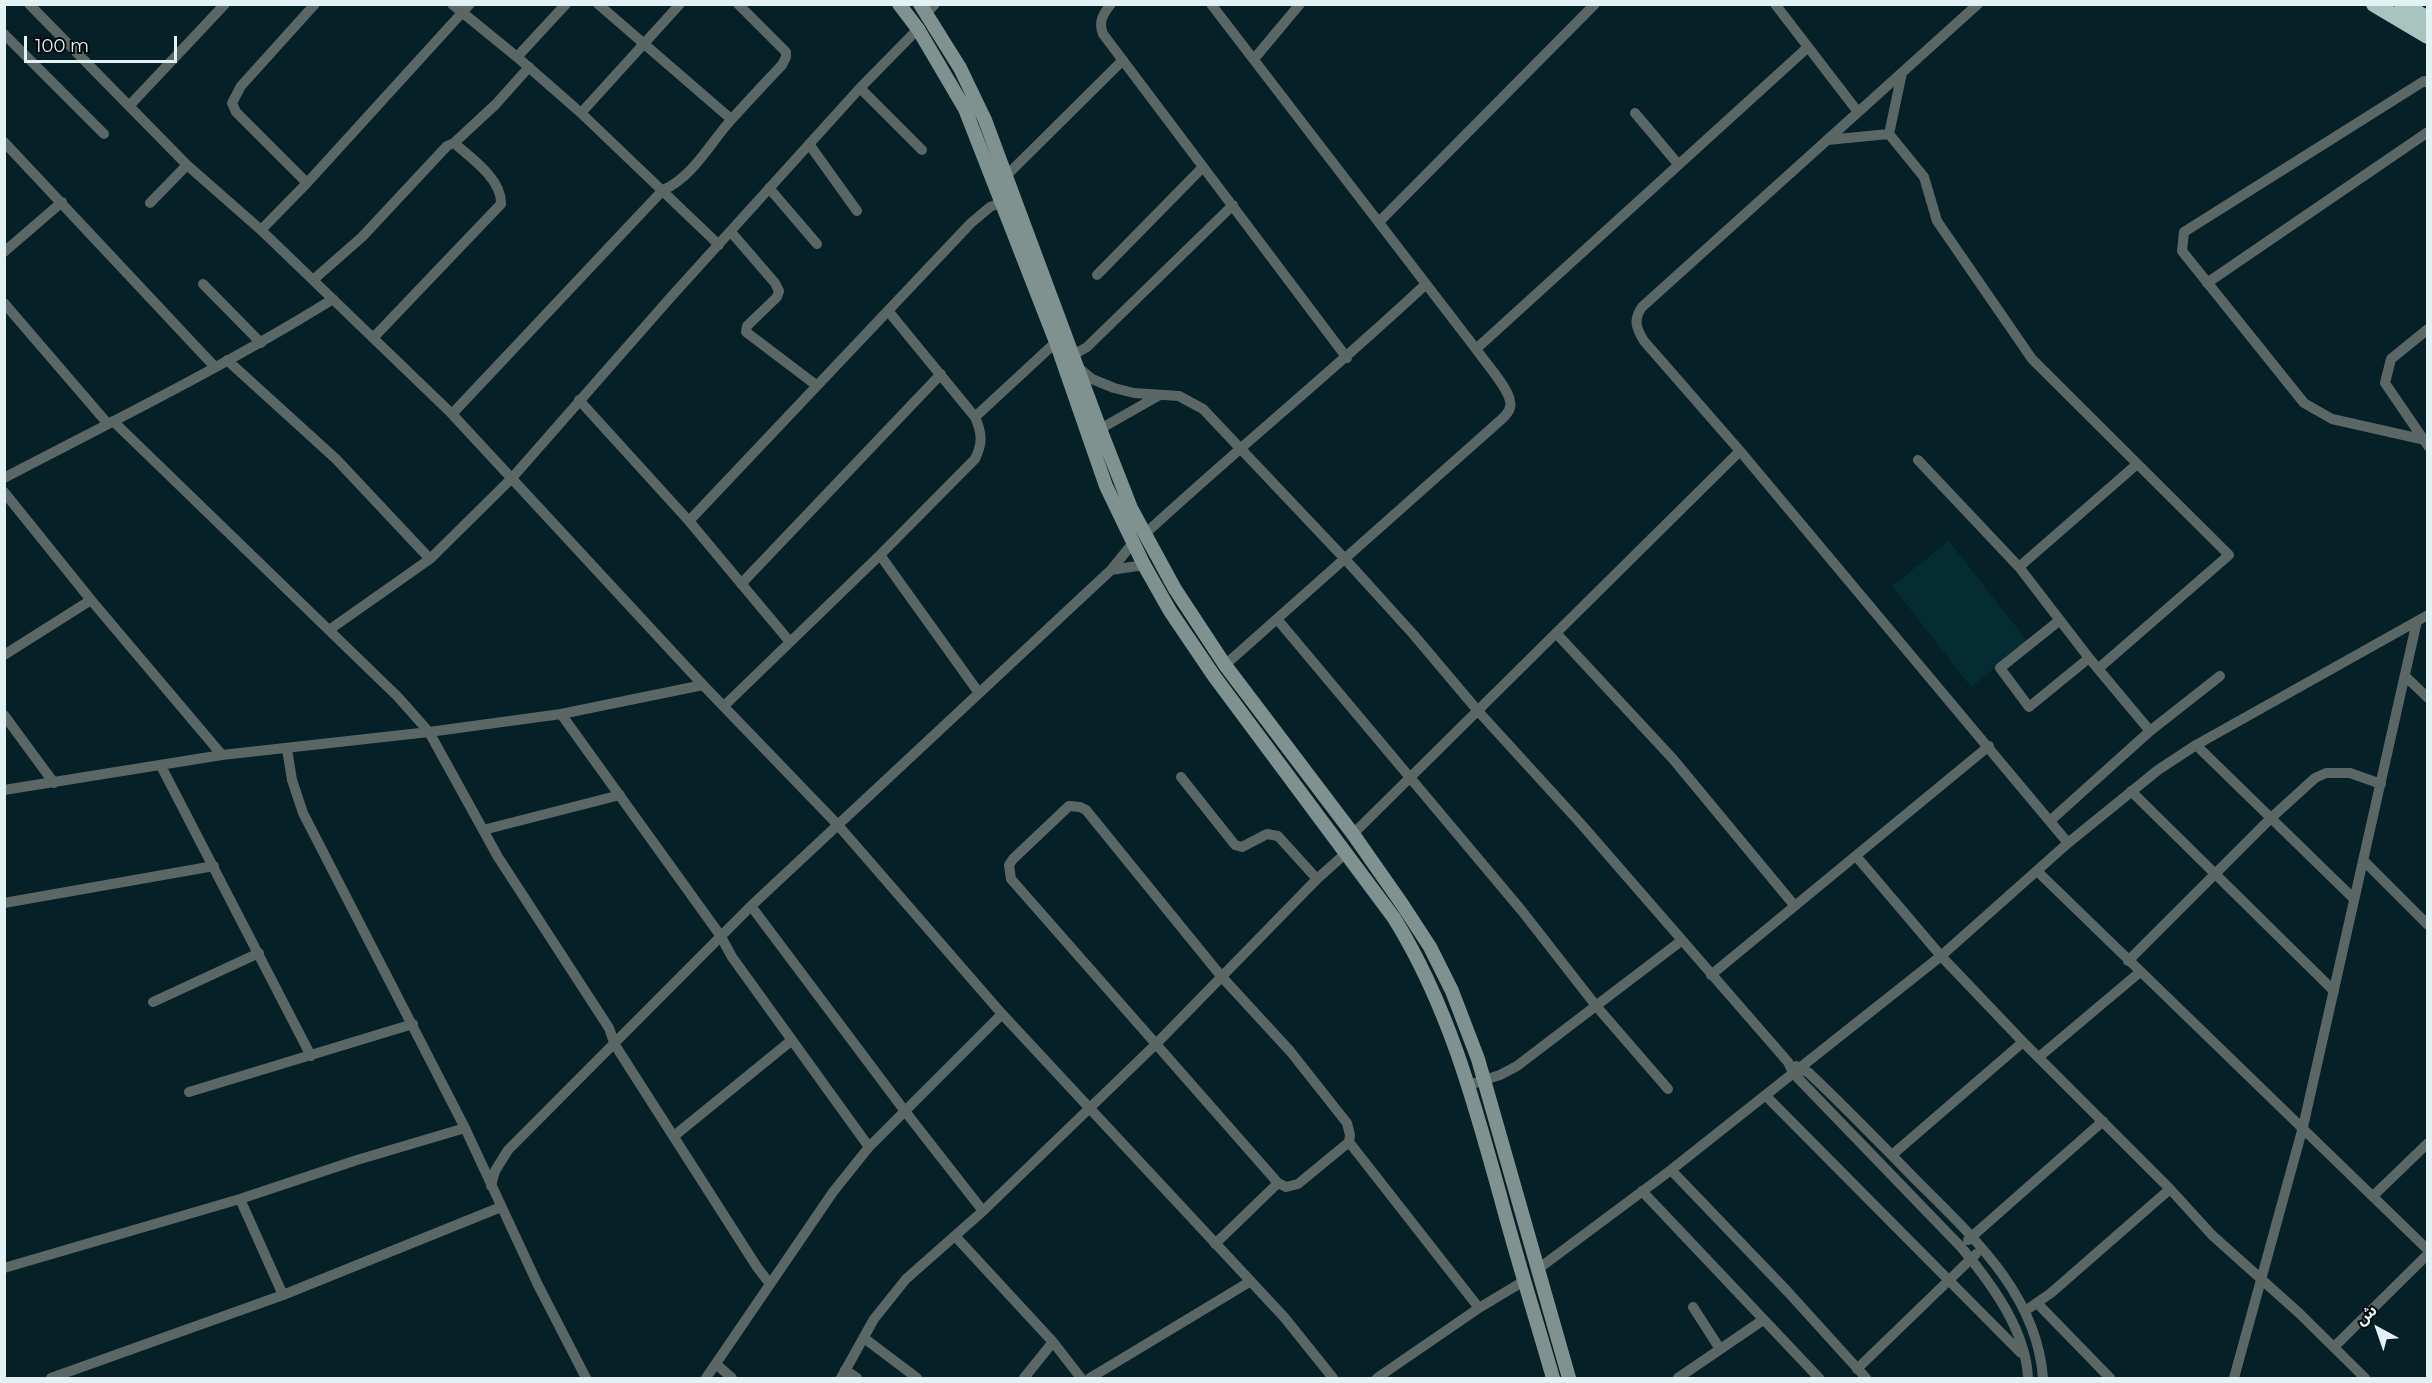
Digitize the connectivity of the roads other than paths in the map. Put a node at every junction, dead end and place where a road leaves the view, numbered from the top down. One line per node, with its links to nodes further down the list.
1 (29, 4): 34 (street)
2 (225, 4): 34 (street)
3 (315, 4): 52 (street)
4 (452, 4): 20 (street)
5 (470, 4): 20 (street)
6 (566, 4): 27 (street)
7 (598, 4): 25 (street)
8 (680, 4): 25 (street)
9 (738, 4): 38 (street)
10 (899, 4): 22 (main road)
11 (1112, 4): 29 (street)
12 (1211, 4): 28 (street)
13 (1300, 4): 28 (street)
14 (1595, 4): 60 (street)
15 (1775, 4): 26 (street)
16 (1978, 4): 31 (street)
17 (2374, 4): 24 (highway)
18 (2402, 4): 21 (highway)
19 (927, 7): 51 (main road)
20 (462, 14): 27 (street); 52 (street)
21 (2427, 19)
22 (918, 28): 33 (street); 56 (main road)
23 (4, 34): 40 (street)
24 (2427, 36)
25 (645, 44): 36 (street); 38 (street)
26 (1807, 48): 35 (street); 48 (street)
27 (517, 57): 30 (street)
28 (1254, 58): 60 (street)
29 (1123, 60): 50 (street); 51 (street)
30 (529, 67): 36 (street); 44 (street)
31 (1902, 73): 35 (street); 41 (street)
32 (2427, 83): 68 (street)
33 (860, 88): 45 (street); 46 (street)
34 (130, 105): 49 (street)
35 (1858, 112): 42 (street)
36 (582, 113): 54 (street)
37 (1635, 113): 48 (street)
38 (731, 119): 54 (street)
39 (2427, 132): 68 (street)
40 (104, 134)
41 (1889, 134): 42 (street); 95 (street)
42 (1827, 140): 93 (street)
43 (4, 142): 47 (street)
44 (454, 143): 67 (street); 75 (street)
45 (809, 144): 53 (street); 59 (street)
46 (922, 150)
47 (9, 156): 55 (street)
48 (1678, 164): 78 (street)
49 (187, 165): 57 (street); 61 (street)
50 (1203, 167): 58 (street); 66 (street)
51 (1006, 176): 81 (main road)
52 (307, 183): 61 (street)
53 (769, 188): 62 (street); 63 (street)
54 (663, 190): 64 (street); 87 (street)
55 (62, 202): 65 (street); 82 (street)
56 (1002, 202): 73 (street); 76 (main road)
57 (150, 203)
58 (1233, 205): 79 (street); 81 (street)
59 (857, 211)
60 (1379, 222): 70 (street)
61 (261, 230): 67 (street)
62 (731, 232): 64 (street); 84 (street)
63 (817, 244)
64 (719, 245): 86 (street)
65 (4, 252)
66 (1097, 275)
67 (314, 280): 71 (street)
68 (2207, 283): 91 (street)
69 (203, 284): 77 (street)
70 (1426, 284): 78 (street); 79 (street)
71 (333, 299): 75 (street); 77 (street)
72 (4, 303): 89 (street)
73 (889, 312): 83 (street); 84 (street)
74 (2427, 329): 91 (street)
75 (374, 338): 87 (street)
76 (1056, 342): 88 (street); 101 (main road)
77 (261, 343): 80 (street)
78 (1476, 349): 103 (street)
79 (1347, 358): 92 (street)
80 (227, 360): 82 (street); 104 (street)
81 (1075, 360): 85 (street); 90 (main road)
82 (214, 366): 89 (street)
83 (941, 374): 88 (street); 108 (street)
84 (816, 386): 99 (street)
85 (1158, 396): 90 (street); 92 (street)
86 (579, 400): 97 (street); 99 (street)
87 (452, 414): 97 (street)
88 (975, 417): 102 (street)
89 (110, 423): 96 (street); 115 (street)
90 (1100, 429): 100 (main road)
91 (2424, 442)
92 (1242, 449): 100 (street); 103 (street)
93 (1740, 451): 116 (street); 135 (street)
94 (1918, 460): 106 (street)
95 (2136, 465): 106 (street); 122 (street)
96 (4, 478)
97 (512, 478): 104 (street); 125 (street)
98 (4, 492): 109 (street)
99 (689, 521): 108 (street)
100 (1145, 534): 114 (main road)
101 (1133, 543): 105 (main road); 107 (street)
102 (880, 555): 118 (street); 126 (street)
103 (1345, 559): 111 (street); 129 (street)
104 (430, 560): 115 (street)
105 (1144, 565): 107 (street); 117 (main road)
106 (2019, 567): 112 (street)
107 (1112, 570): 126 (street)
108 (741, 584): 118 (street)
109 (91, 600): 119 (street); 137 (street)
110 (2427, 615): 113 (street)
111 (1277, 619): 121 (street); 140 (street)
112 (2060, 620): 120 (street); 120 (street)
113 (2417, 621): 124 (street); 134 (street)
114 (1197, 624): 117 (main road); 121 (main road)
115 (329, 630): 133 (street)
116 (1556, 633): 129 (street); 161 (street)
117 (1185, 634): 152 (main road)
118 (790, 642): 128 (street)
119 (4, 656)
120 (2089, 658): 122 (street)
121 (1225, 665): 150 (main road)
122 (2099, 668): 132 (street)
123 (2220, 676): 132 (street)
124 (2405, 676): 127 (street); 142 (street)
125 (702, 685): 128 (street); 130 (street)
126 (979, 693): 148 (street)
127 (2427, 698)
128 (724, 706): 148 (street)
129 (1478, 711): 140 (street); 165 (street)
130 (561, 714): 133 (street); 145 (street)
131 (4, 715): 141 (street)
132 (2150, 731): 147 (street)
133 (429, 732): 136 (street); 149 (street)
134 (2196, 745): 144 (street); 146 (street)
135 (1989, 746): 147 (street); 153 (street)
136 (287, 749): 137 (street); 176 (street)
137 (222, 755): 138 (street)
138 (161, 766): 141 (street); 155 (street)
139 (1181, 777): 158 (street)
140 (1409, 777): 150 (street); 174 (street)
141 (54, 783): 143 (street)
142 (2381, 784): 146 (street); 154 (street)
143 (4, 790)
144 (2131, 791): 151 (street); 157 (street)
145 (620, 795): 149 (street); 164 (street)
146 (2271, 818): 157 (street); 159 (street)
147 (2051, 820): 151 (street)
148 (837, 824): 162 (street); 175 (street)
149 (483, 830): 180 (street)
150 (1353, 834): 184 (main road)
151 (2068, 843): 156 (street)
152 (1346, 853): 158 (street); 185 (main road)
153 (1856, 856): 161 (street); 167 (street)
154 (2363, 860): 159 (street); 163 (street)
155 (214, 866): 160 (street); 166 (street)
156 (2037, 871): 167 (street); 168 (street)
157 (2214, 874): 168 (street); 172 (street)
158 (1317, 879): 171 (street)
159 (2353, 898): 172 (street)
160 (4, 903)
161 (1794, 905): 170 (street)
162 (751, 906): 164 (street); 190 (street)
163 (2427, 925)
164 (720, 935): 177 (street); 180 (street)
165 (1681, 941): 170 (street); 174 (street)
166 (259, 953): 173 (street); 181 (street)
167 (1941, 956): 178 (street); 183 (street)
168 (2128, 961): 169 (street)
169 (2140, 972): 182 (street); 192 (street)
170 (1711, 975): 183 (street)
171 (1221, 976): 179 (street); 179 (street); 195 (street)
172 (2334, 991): 192 (street)
173 (153, 1002)
174 (1597, 1006): 184 (street); 186 (street)
175 (1002, 1014): 189 (street); 190 (street)
176 (412, 1024): 181 (street); 193 (street)
177 (792, 1040): 194 (street); 197 (street)
178 (2023, 1042): 182 (street); 198 (street)
179 (1156, 1044): 189 (street); 200 (street)
180 (615, 1045): 194 (street); 201 (street)
181 (311, 1056): 187 (street)
182 (2039, 1058): 191 (street)
183 (1796, 1071): 188 (street); 198 (street); 211 (street)
184 (1484, 1080): 185 (street); 216 (main road)
185 (1470, 1085): 219 (main road)
186 (1668, 1089)
187 (189, 1092)
188 (1766, 1096): 199 (street); 220 (street)
189 (1088, 1109): 207 (street); 210 (street)
190 (904, 1110): 197 (street); 207 (street)
191 (2103, 1121): 202 (street); 209 (street)
192 (2303, 1127): 204 (street); 217 (street)
193 (465, 1128): 201 (street); 205 (street)
194 (674, 1136): 221 (street)
195 (1349, 1142): 200 (street); 225 (street)
196 (2427, 1143): 204 (street)
197 (869, 1147): 221 (street)
198 (1892, 1155): 209 (street)
199 (1671, 1170): 203 (street); 234 (street)
200 (1278, 1183): 210 (street)
201 (492, 1186): 206 (street)
202 (2170, 1189): 217 (street); 223 (street)
203 (1642, 1191): 216 (street); 227 (street)
204 (2373, 1196): 213 (street)
205 (240, 1199): 215 (street); 222 (street)
206 (501, 1207): 222 (street); 239 (street)
207 (983, 1211): 208 (street)
208 (955, 1236): 228 (street); 229 (street)
209 (1972, 1237): 211 (street); 212 (street)
210 (1215, 1244): 218 (street)
211 (1961, 1247): 214 (street)
212 (1982, 1248): 214 (street); 226 (street)
213 (2427, 1252): 230 (street)
214 (1971, 1259): 220 (street); 232 (street)
215 (4, 1268)
216 (1538, 1269): 235 (main road)
217 (2261, 1280): 230 (street); 255 (street)
218 (1251, 1281): 246 (street); 247 (street)
219 (1524, 1281): 225 (street); 237 (main road)
220 (1949, 1281): 232 (street); 234 (street)
221 (770, 1284): 233 (street)
222 (283, 1295): 238 (street)
223 (2037, 1303): 226 (street); 254 (street)
224 (1693, 1307): 231 (street)
225 (1479, 1308): 248 (street)
226 (2025, 1311): 253 (street)
227 (1763, 1320): 231 (street); 250 (street)
228 (864, 1338): 236 (street); 243 (street)
229 (1053, 1342): 244 (street); 245 (street)
230 (2334, 1347): 256 (street)
231 (1720, 1349): 249 (street)
232 (2023, 1355): 252 (street)
233 (716, 1364): 240 (street); 241 (street)
234 (1857, 1369): 251 (street)
235 (1568, 1373): 237 (main road)
236 (843, 1374): 242 (street)
237 (1552, 1376)
238 (51, 1378)
239 (586, 1378)
240 (706, 1378)
241 (732, 1378)
242 (857, 1378)
243 (917, 1378)
244 (1024, 1378)
245 (1081, 1378)
246 (1090, 1378)
247 (1333, 1378)
248 (1377, 1378)
249 (1678, 1378)
250 (1819, 1378)
251 (1866, 1378)
252 (2028, 1378)
253 (2043, 1378)
254 (2110, 1378)
255 (2234, 1378)
256 (2365, 1378)

